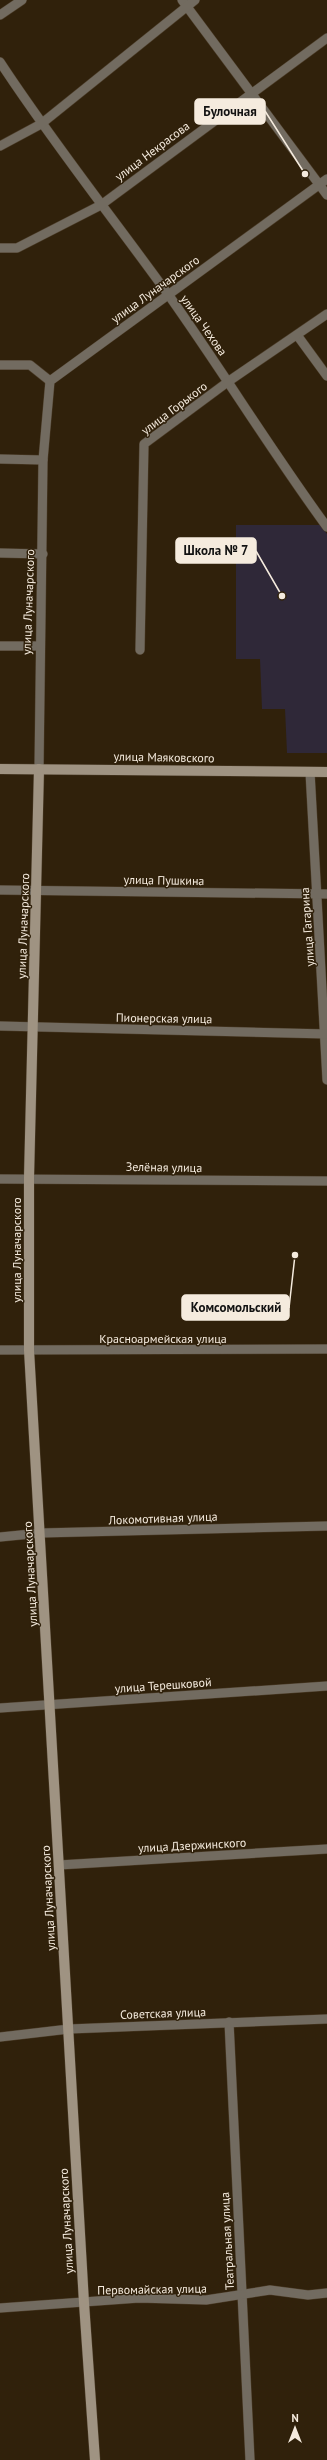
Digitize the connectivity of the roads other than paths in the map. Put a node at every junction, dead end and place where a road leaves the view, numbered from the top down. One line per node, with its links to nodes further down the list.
1 (22, 0): 4 (street)
2 (195, 0): 3 (street)
3 (184, 3): 7 (street); 8 (street)
4 (0, 14)
5 (327, 38): 7 (street, улица Некрасова)
6 (0, 62): 8 (street, улица Чехова)
7 (251, 92): 10 (street); 12 (street, улица Некрасова)
8 (41, 124): 9 (street); 12 (street, улица Чехова)
9 (0, 146)
10 (323, 182): 11 (street); 14 (street, улица Луначарского)
11 (327, 195)
12 (101, 205): 13 (street, улица Некрасова); 14 (street, улица Чехова)
13 (0, 248)
14 (169, 296): 19 (street, улица Луначарского); 20 (street, улица Чехова)
15 (327, 314): 16 (street, улица Горького)
16 (297, 335): 18 (street); 20 (street, улица Горького)
17 (0, 365): 19 (street)
18 (327, 376)
19 (50, 381): 22 (street, улица Луначарского)
20 (229, 381): 23 (street, улица Чехова); 28 (street, улица Горького)
21 (0, 459): 22 (street)
22 (43, 460): 25 (street, улица Луначарского)
23 (327, 527)
24 (0, 553): 25 (street)
25 (43, 554): 27 (street, улица Луначарского)
26 (0, 646): 27 (street)
27 (40, 646): 30 (street, улица Луначарского)
28 (140, 650)
29 (0, 768): 30 (main road, улица Маяковского)
30 (40, 768): 31 (main road, улица Маяковского); 34 (main road, улица Луначарского)
31 (310, 772): 32 (main road, улица Маяковского); 35 (street, улица Гагарина)
32 (327, 772)
33 (0, 890): 34 (street, улица Пушкина)
34 (37, 890): 35 (street, улица Пушкина); 38 (main road, улица Луначарского)
35 (317, 894): 36 (street, улица Пушкина); 39 (street, улица Гагарина)
36 (327, 894)
37 (0, 1026): 38 (street, Пионерская улица)
38 (33, 1027): 39 (street, Пионерская улица); 41 (main road, улица Луначарского)
39 (326, 1034): 40 (street, улица Гагарина)
40 (327, 1080)
41 (29, 1178): 42 (street, Зелёная улица); 43 (street, Зелёная улица); 46 (main road, улица Луначарского)
42 (0, 1179)
43 (327, 1181)
44 (327, 1349): 46 (street, Красноармейская улица)
45 (0, 1350): 46 (street, Красноармейская улица)
46 (29, 1350): 48 (main road, улица Луначарского)
47 (327, 1526): 48 (street, Локомотивная улица)
48 (41, 1533): 49 (street, Локомотивная улица); 51 (main road, улица Луначарского)
49 (0, 1537)
50 (327, 1686): 51 (street, улица Терешковой)
51 (51, 1704): 52 (street, улица Терешковой); 54 (main road, улица Луначарского)
52 (0, 1708)
53 (327, 1850): 54 (street, улица Дзержинского)
54 (59, 1865): 57 (main road, улица Луначарского)
55 (327, 2019): 56 (street, Советская улица)
56 (229, 2022): 57 (street, Советская улица); 60 (street, Театральная улица)
57 (69, 2029): 58 (street, Советская улица); 61 (main road, улица Луначарского)
58 (0, 2037)
59 (327, 2293): 60 (street, Первомайская улица)
60 (242, 2296): 61 (street, Первомайская улица); 64 (street, Театральная улица)
61 (84, 2303): 62 (street, Первомайская улица); 63 (main road, улица Луначарского)
62 (0, 2308)
63 (96, 2460)
64 (250, 2460)

